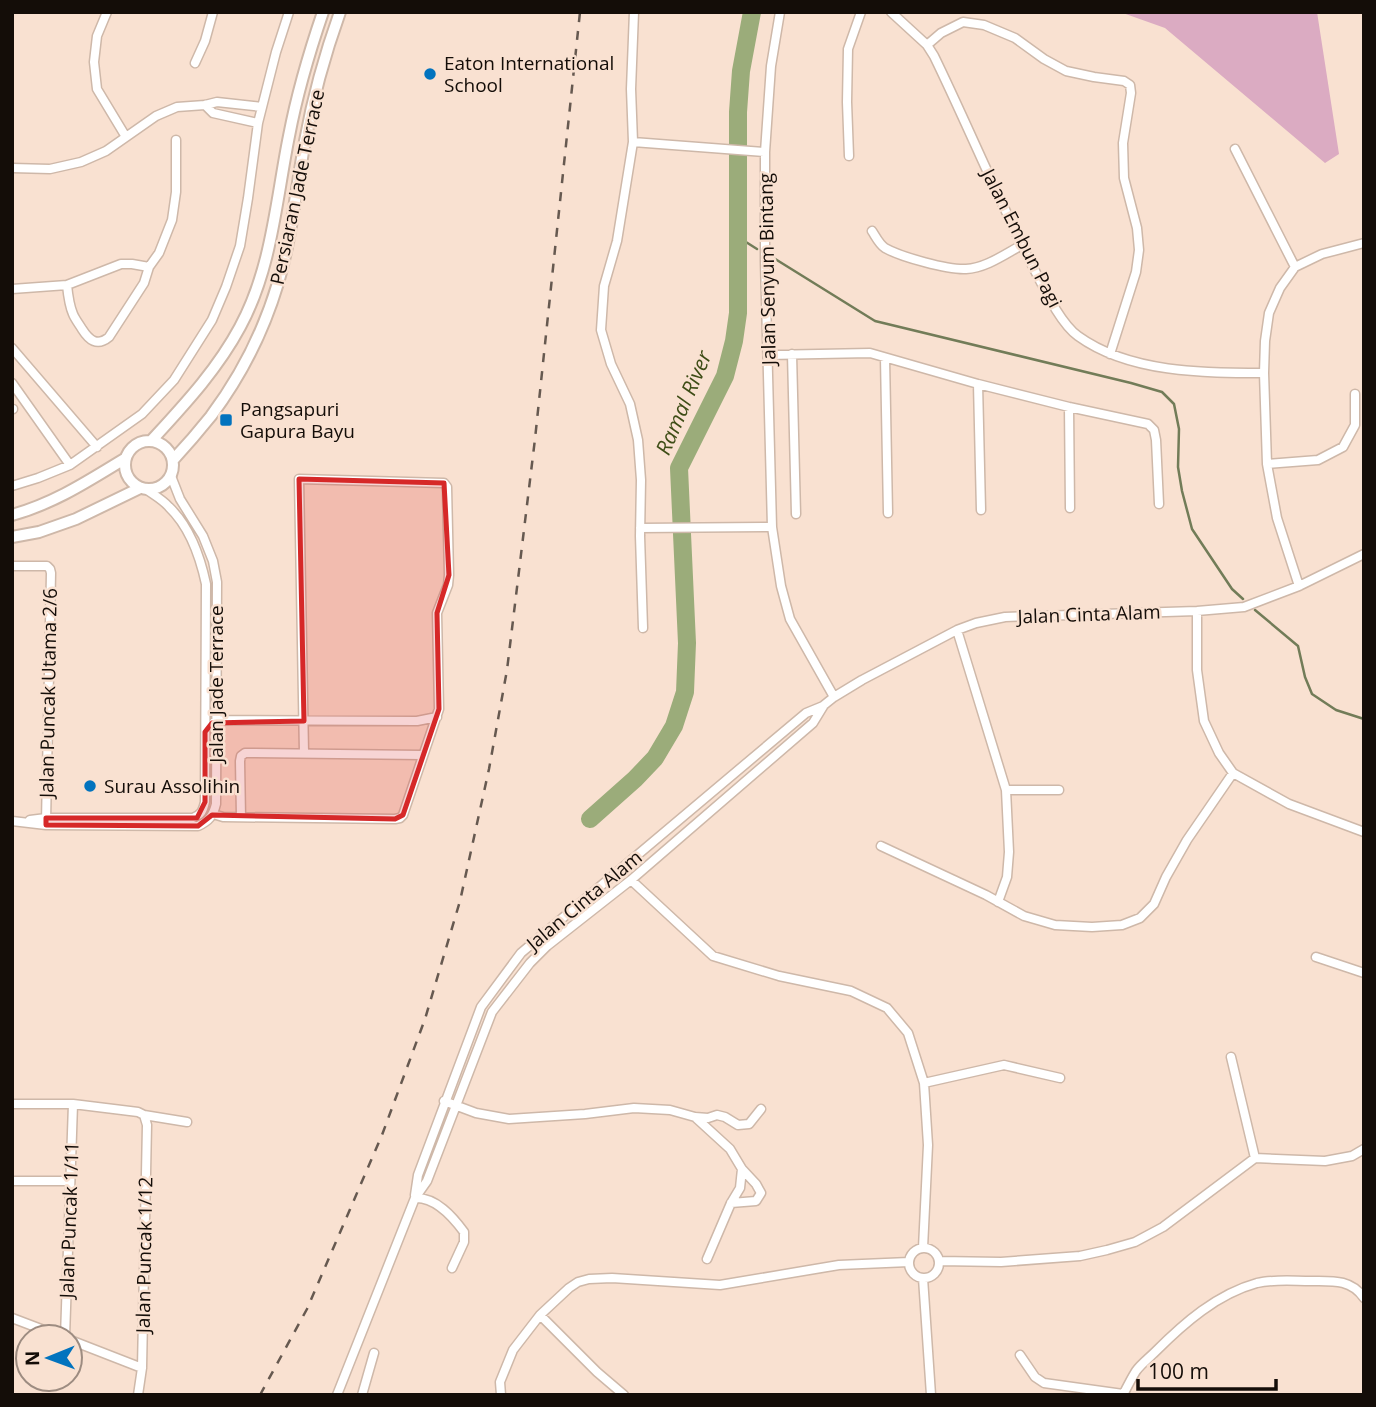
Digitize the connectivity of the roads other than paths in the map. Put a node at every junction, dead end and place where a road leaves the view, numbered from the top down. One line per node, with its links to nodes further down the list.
1 (107, 12): 15 (street)
2 (213, 12): 11 (street)
3 (289, 12): 13 (street)
4 (323, 12): 39 (street, Persiaran Jade Terrace)
5 (340, 12): 42 (street, Persiaran Jade Terrace)
6 (634, 12): 17 (street)
7 (780, 12): 19 (street, Jalan Senyum Bintang)
8 (861, 12): 20 (street)
9 (891, 12): 10 (street, Jalan Embun Pagi)
10 (927, 45): 24 (street, Jalan Embun Pagi); 31 (street)
11 (195, 63)
12 (205, 105): 13 (street); 14 (street); 15 (street)
13 (262, 107): 14 (street)
14 (258, 123): 40 (street)
15 (126, 137): 21 (street)
16 (176, 140): 25 (street)
17 (633, 142): 19 (street); 55 (street)
18 (1235, 149): 26 (street)
19 (765, 152): 32 (street, Jalan Senyum Bintang)
20 (849, 156)
21 (12, 168)
22 (872, 231): 24 (street)
23 (1364, 243): 26 (street)
24 (1022, 246): 31 (street, Jalan Embun Pagi)
25 (149, 267): 27 (street); 27 (street)
26 (1295, 267): 34 (street)
27 (68, 285): 28 (street)
28 (12, 289)
29 (12, 348): 40 (street)
30 (792, 354): 32 (street); 33 (street); 52 (street)
31 (1110, 354): 34 (street, Jalan Embun Pagi)
32 (768, 355): 54 (street, Jalan Senyum Bintang)
33 (886, 358): 36 (street); 51 (street)
34 (1264, 373): 43 (street)
35 (12, 383): 44 (street)
36 (978, 384): 38 (street); 50 (street)
37 (1355, 394): 43 (street)
38 (1069, 407): 48 (street); 49 (street)
39 (151, 441): 41 (street); 42 (street)
40 (97, 447): 44 (street)
41 (126, 458): 47 (street); 53 (street)
42 (173, 460): 45 (street)
43 (1266, 464): 59 (street)
44 (70, 465): 46 (street)
45 (171, 476): 47 (street); 67 (street, Jalan Jade Terrace)
46 (12, 486)
47 (143, 489): 56 (street); 64 (street, Jalan Jade Terrace)
48 (1159, 504)
49 (1070, 508)
50 (981, 510)
51 (888, 513)
52 (796, 514)
53 (12, 516)
54 (772, 527): 55 (street); 63 (street, Jalan Senyum Bintang)
55 (643, 528): 61 (street)
56 (12, 537)
57 (1364, 554): 59 (street, Jalan Cinta Alam)
58 (12, 566): 78 (street, Jalan Puncak Utama 2/6)
59 (1299, 586): 60 (street, Jalan Cinta Alam)
60 (1197, 611): 62 (street, Jalan Cinta Alam); 72 (street)
61 (643, 628)
62 (957, 630): 63 (street, Jalan Cinta Alam); 73 (street)
63 (834, 697): 65 (street, Jalan Cinta Alam)
64 (205, 705): 67 (street); 69 (street, Jalan Jade Terrace)
65 (824, 705): 81 (street, Jalan Cinta Alam); 88 (street, Jalan Cinta Alam)
66 (437, 717): 68 (street); 68 (street); 71 (street)
67 (216, 720): 68 (street); 69 (street); 75 (street, Jalan Jade Terrace)
68 (304, 721): 70 (street)
69 (205, 732): 78 (street, Jalan Jade Terrace)
70 (304, 753): 71 (street); 76 (street)
71 (422, 755): 76 (street)
72 (1233, 773): 79 (street); 82 (street)
73 (1006, 790): 74 (street); 82 (street)
74 (1059, 790)
75 (213, 814): 76 (street); 78 (street)
76 (241, 817)
77 (12, 821): 78 (street)
78 (46, 821)
79 (1364, 832)
80 (881, 846): 82 (street)
81 (631, 880): 87 (street); 91 (street, Jalan Cinta Alam)
82 (998, 902)
83 (1316, 957): 84 (street)
84 (1364, 973)
85 (1231, 1057): 97 (street)
86 (1060, 1078): 87 (street)
87 (924, 1083): 103 (street)
88 (444, 1101): 91 (street); 101 (street, Jalan Cinta Alam)
89 (12, 1104): 90 (street)
90 (73, 1104): 93 (street); 100 (street, Jalan Puncak 1/11)
91 (456, 1105): 94 (street); 101 (street, Jalan Cinta Alam)
92 (761, 1109): 94 (street)
93 (144, 1115): 95 (street); 115 (street, Jalan Puncak 1/12)
94 (695, 1117): 98 (street)
95 (187, 1122)
96 (1364, 1149): 97 (street)
97 (1255, 1158): 105 (street)
98 (742, 1170): 102 (street); 102 (street)
99 (12, 1181): 100 (street)
100 (70, 1181): 111 (street, Jalan Puncak 1/11)
101 (415, 1198): 107 (street); 117 (street, Jalan Cinta Alam)
102 (731, 1203): 104 (street)
103 (923, 1248): 105 (street); 106 (street)
104 (706, 1259)
105 (939, 1261): 108 (street)
106 (909, 1262): 108 (street); 110 (street)
107 (452, 1268)
108 (923, 1278): 121 (street)
109 (1364, 1298): 122 (street)
110 (540, 1315): 119 (street); 120 (street)
111 (65, 1323)
112 (84, 1345): 115 (street)
113 (374, 1353): 118 (street)
114 (1020, 1355): 122 (street)
115 (142, 1368): 116 (street, Jalan Puncak 1/12)
116 (138, 1395)
117 (337, 1395)
118 (362, 1395)
119 (501, 1395)
120 (624, 1395)
121 (931, 1395)
122 (1123, 1395)

